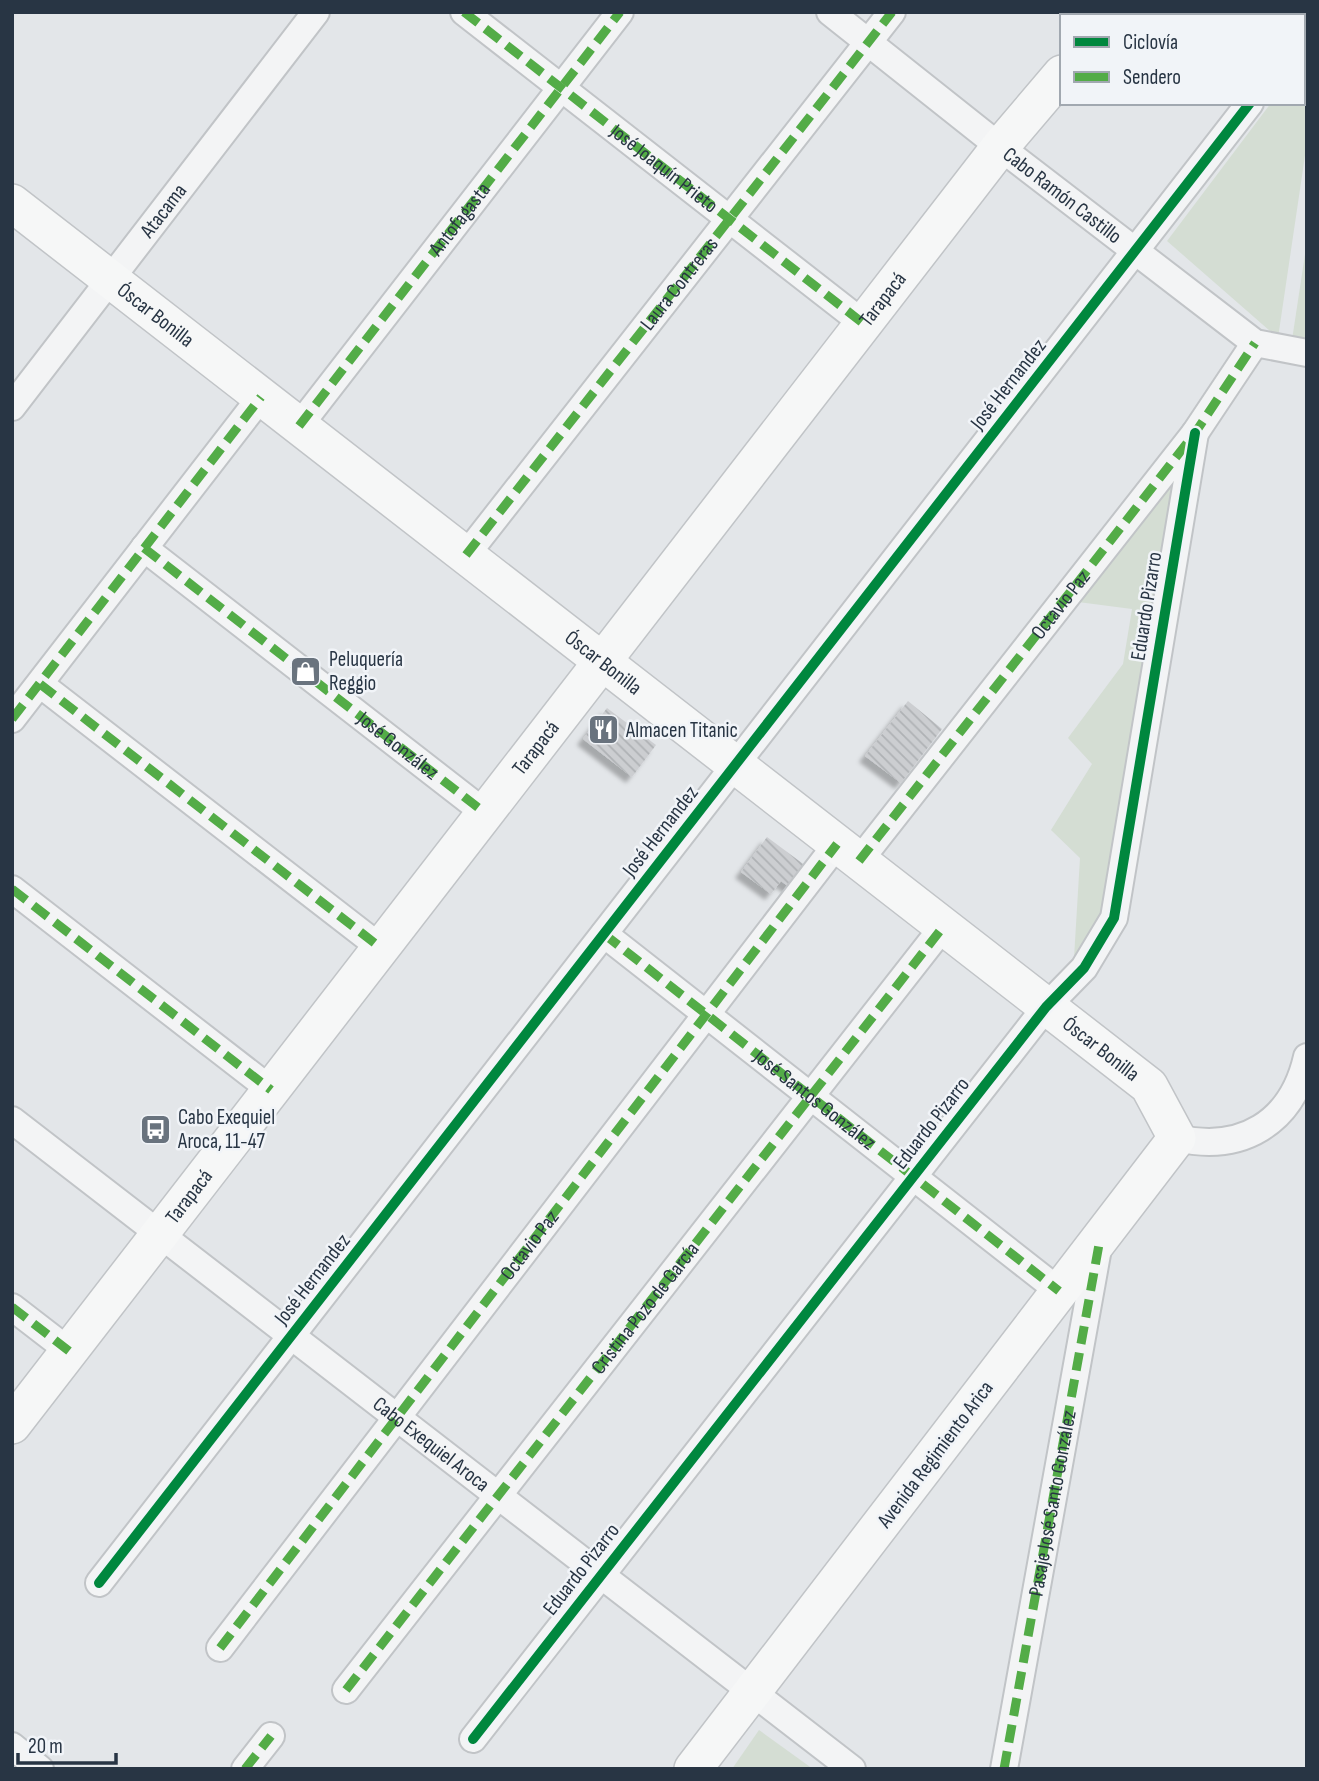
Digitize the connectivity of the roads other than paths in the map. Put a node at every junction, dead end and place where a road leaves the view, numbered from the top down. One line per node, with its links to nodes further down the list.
1 (316, 12): 14 (street, Atacama)
2 (464, 12): 8 (street, José Joaquín Prieto)
3 (620, 12): 8 (street, Antofagasta)
4 (830, 12): 6 (street, Cabo Ramón Castillo)
5 (892, 12): 6 (street, Laura Contreras)
6 (869, 42): 10 (street, Cabo Ramón Castillo); 12 (street, Laura Contreras)
7 (1060, 76): 10 (street, Tarapacá)
8 (561, 88): 12 (street, José Joaquín Prieto); 20 (street, Antofagasta)
9 (1248, 105): 13 (street, José Hernandez)
10 (1000, 147): 13 (street, Cabo Ramón Castillo); 15 (street, Tarapacá)
11 (12, 203): 14 (street, Óscar Bonilla)
12 (730, 219): 15 (street, José Joaquín Prieto); 23 (street, Laura Contreras)
13 (1136, 250): 16 (street, Cabo Ramón Castillo); 27 (street, José Hernandez)
14 (110, 279): 18 (street, Óscar Bonilla); 19 (street, Atacama)
15 (864, 324): 24 (street, Tarapacá)
16 (1255, 343): 17 (street, Cabo Ramón Castillo); 21 (street, Octavio Paz)
17 (1307, 353)
18 (261, 397): 20 (street, Óscar Bonilla); 22 (street)
19 (12, 407)
20 (299, 426): 23 (street, Óscar Bonilla)
21 (1195, 433): 29 (street, Octavio Paz); 34 (street, Eduardo Pizarro)
22 (144, 548): 25 (street); 28 (street, José González)
23 (466, 555): 24 (street, Óscar Bonilla)
24 (603, 661): 27 (street, Óscar Bonilla); 28 (street, Tarapacá)
25 (40, 684): 26 (street); 33 (street)
26 (12, 719)
27 (736, 765): 29 (street, Óscar Bonilla); 32 (street, José Hernandez)
28 (485, 813): 33 (street, Tarapacá)
29 (848, 853): 31 (street, Óscar Bonilla); 35 (street, Octavio Paz)
30 (12, 889): 37 (street)
31 (943, 927): 34 (street, Óscar Bonilla); 38 (street, Cristina Pozo de García)
32 (604, 934): 35 (street, José Santos González); 46 (street, José Hernandez)
33 (381, 948): 37 (street, Tarapacá)
34 (1046, 1007): 40 (street, Óscar Bonilla); 41 (street, Eduardo Pizarro)
35 (707, 1014): 38 (street, José Santos González); 48 (street, Octavio Paz)
36 (1307, 1057): 40 (street)
37 (271, 1090): 42 (street, Tarapacá)
38 (811, 1096): 41 (street, José Santos González); 50 (street, Cristina Pozo de García)
39 (12, 1121): 42 (street, Cabo Exequiel Aroca)
40 (1177, 1138): 43 (street, Avenida Regimiento Arica)
41 (914, 1176): 44 (street, José Santos González); 51 (street, Eduardo Pizarro)
42 (160, 1234): 46 (street, Cabo Exequiel Aroca); 47 (street, Tarapacá)
43 (1100, 1239): 44 (street, Avenida Regimiento Arica); 63 (street, Pasaje José Santo González)
44 (1059, 1291): 55 (street, Avenida Regimiento Arica)
45 (12, 1307): 47 (street)
46 (292, 1336): 48 (street, Cabo Exequiel Aroca); 52 (street, José Hernandez)
47 (69, 1351): 49 (street, Tarapacá)
48 (397, 1417): 50 (street, Cabo Exequiel Aroca); 53 (street, Octavio Paz)
49 (12, 1425)
50 (498, 1496): 51 (street, Cabo Exequiel Aroca); 54 (street, Cristina Pozo de García)
51 (601, 1575): 55 (street, Cabo Exequiel Aroca); 57 (street, Eduardo Pizarro)
52 (99, 1583)
53 (220, 1648)
54 (346, 1690)
55 (752, 1692): 61 (street, Avenida Regimiento Arica); 62 (street, Cabo Exequiel Aroca)
56 (271, 1736): 60 (street)
57 (473, 1739)
58 (12, 1746): 59 (street)
59 (40, 1769)
60 (245, 1769)
61 (693, 1769)
62 (852, 1769)
63 (1004, 1769)

